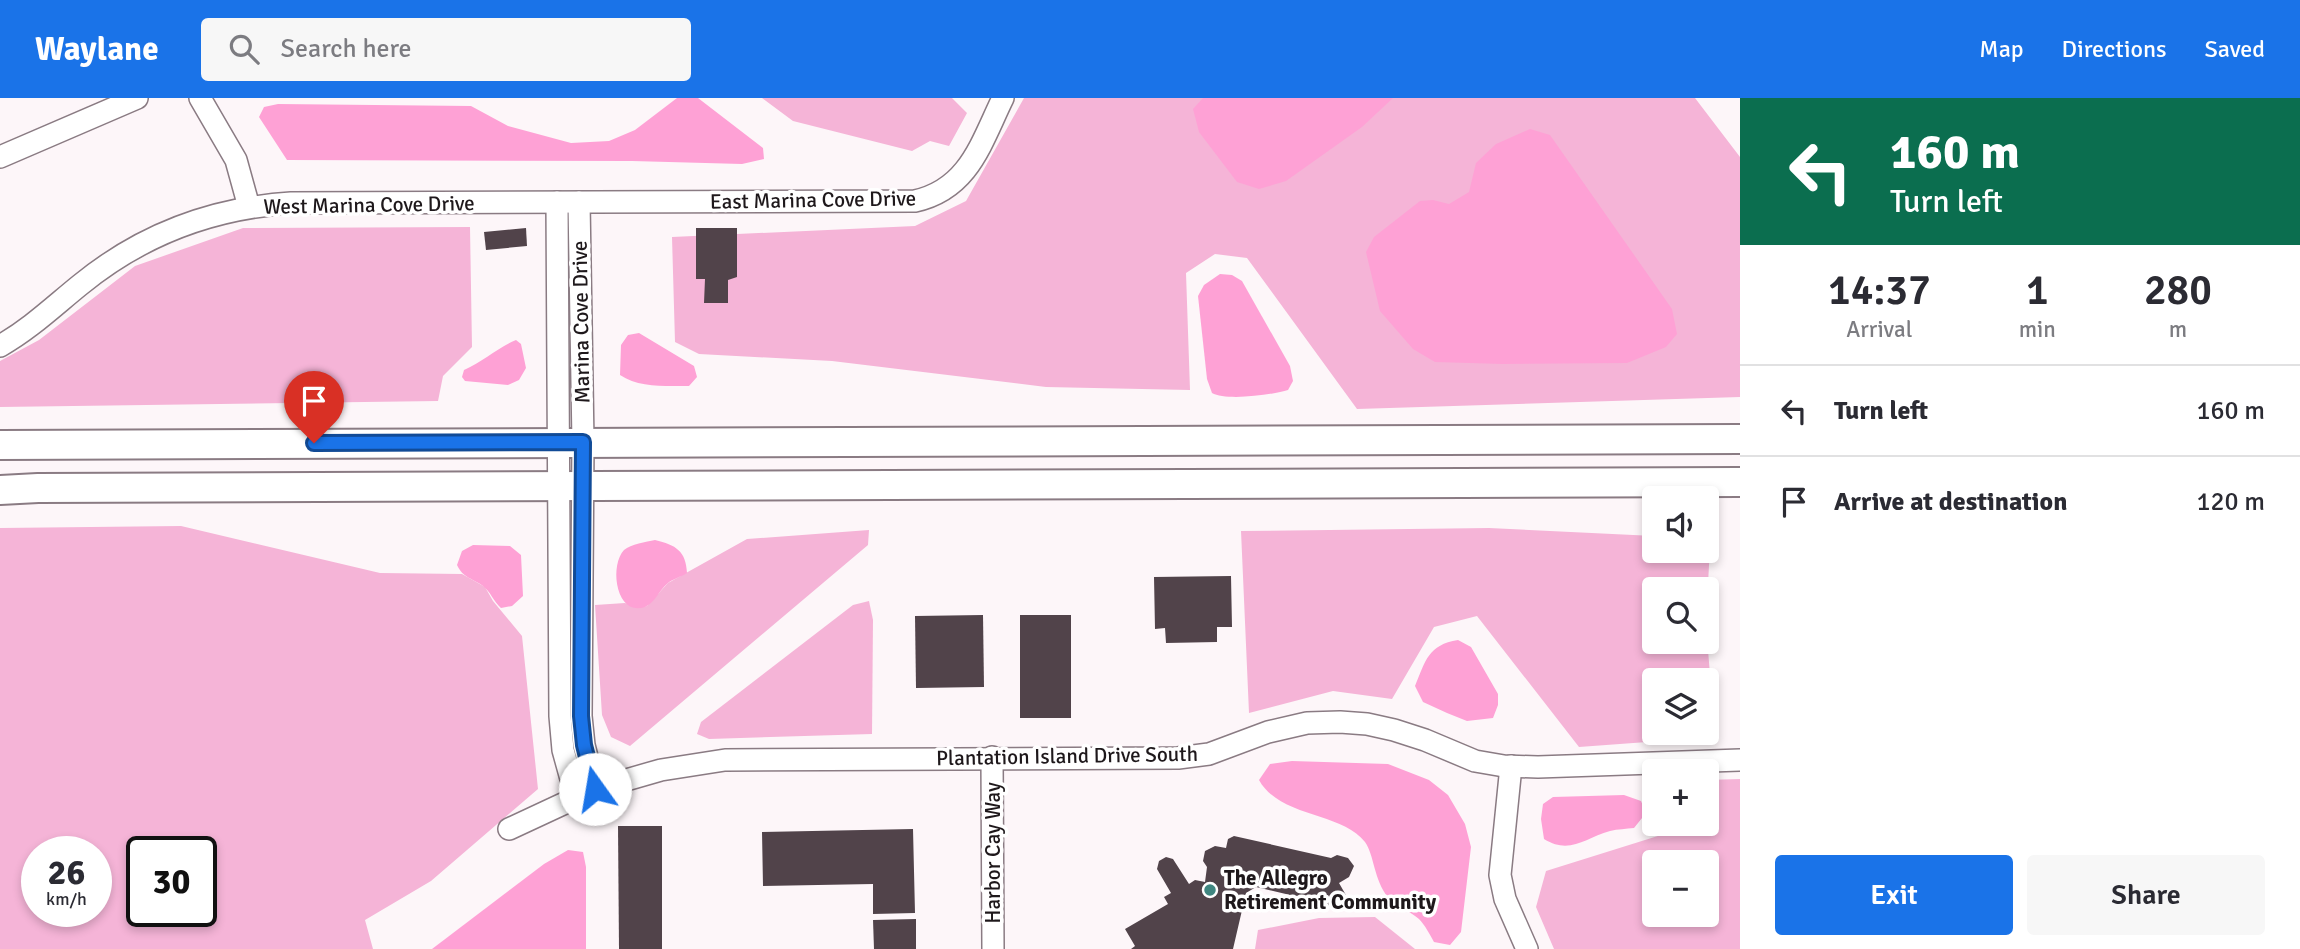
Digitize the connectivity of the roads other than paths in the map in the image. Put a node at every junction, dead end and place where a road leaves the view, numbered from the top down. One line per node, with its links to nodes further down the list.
1 (138, 98): 4 (street)
2 (200, 98): 6 (street)
3 (1003, 98): 5 (street, East Marina Cove Drive)
4 (0, 157)
5 (568, 202): 6 (street, West Marina Cove Drive); 9 (street, Marina Cove Drive)
6 (248, 207): 7 (street, West Marina Cove Drive)
7 (0, 346)
8 (1740, 439): 9 (main road)
9 (571, 442): 10 (main road); 12 (street)
10 (0, 445)
11 (1740, 482): 12 (main road)
12 (571, 487): 13 (main road); 17 (street)
13 (0, 491)
14 (992, 757): 16 (street, Plantation Island Drive South); 17 (street, Plantation Island Drive South); 19 (street, Harbor Cay Way)
15 (1740, 760): 16 (street, Plantation Island Drive South)
16 (1511, 766): 20 (street)
17 (585, 793): 18 (street, Plantation Island Drive South)
18 (509, 830)
19 (993, 949)
20 (1527, 949)

